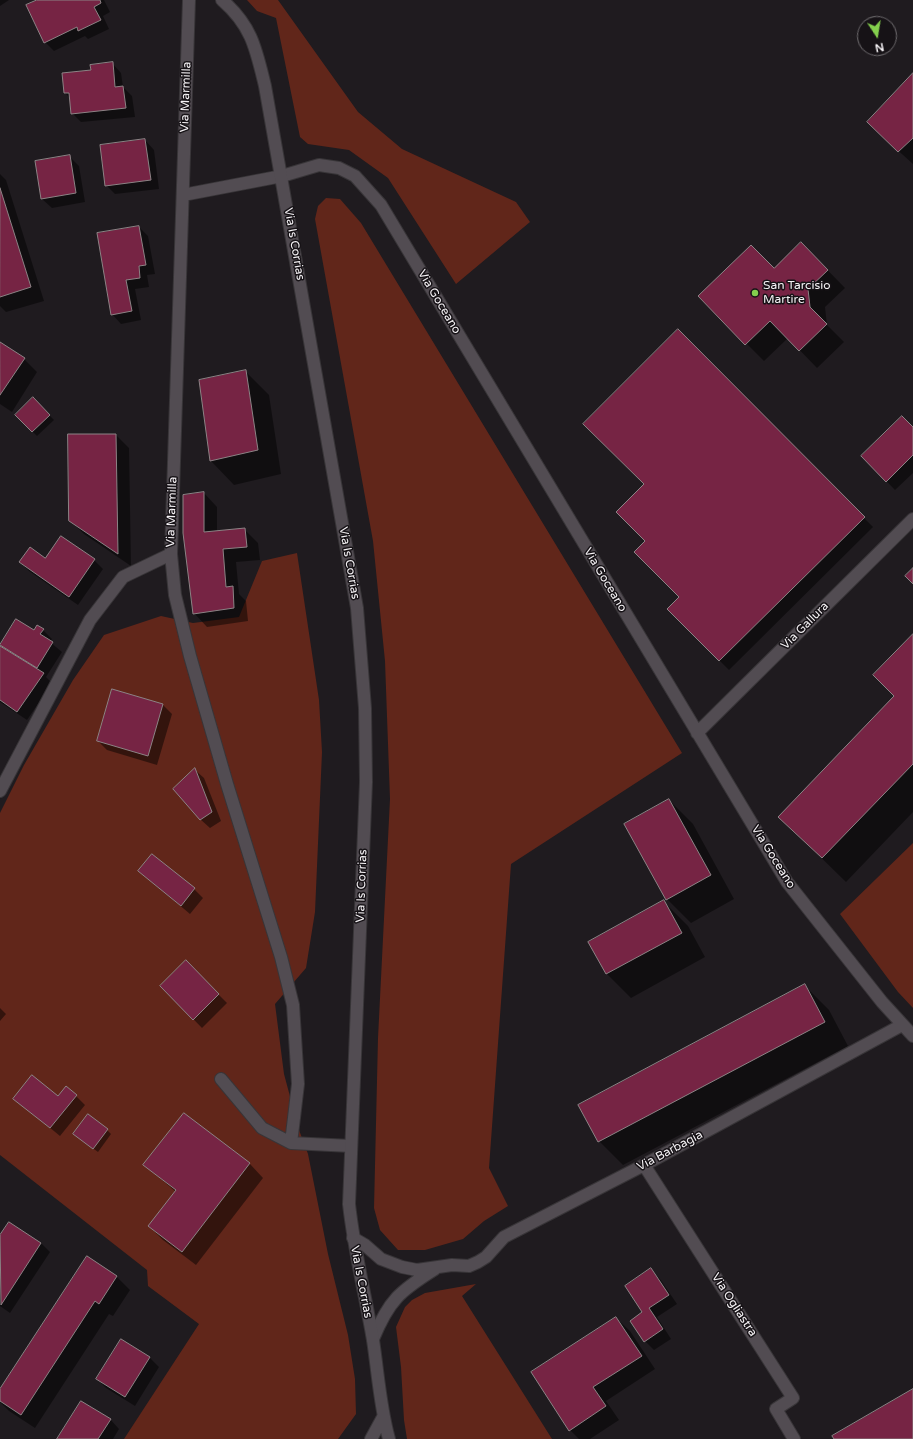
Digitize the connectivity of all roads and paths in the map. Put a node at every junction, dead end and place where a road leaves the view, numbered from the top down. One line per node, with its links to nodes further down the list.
1 (189, 0): 4 (street, Via Marmilla)
2 (222, 0): 3 (street, Via Is Corrias)
3 (282, 176): 4 (street); 7 (street, Via Goceano); 13 (street, Via Is Corrias)
4 (183, 195): 6 (street, Via Marmilla)
5 (913, 519): 7 (street, Via Gallura)
6 (171, 554): 8 (street, Via Marmilla); 12 (street)
7 (697, 733): 9 (street, Via Goceano)
8 (0, 791)
9 (902, 1025): 10 (street, Via Goceano); 14 (street, Via Barbagia)
10 (913, 1036)
11 (221, 1079): 12 (street)
12 (291, 1142): 13 (street)
13 (351, 1146): 15 (street, Via Is Corrias)
14 (644, 1165): 16 (street, Via Barbagia); 21 (street, Via Ogliastra)
15 (353, 1238): 16 (street, Via Barbagia); 17 (street, Via Is Corrias)
16 (438, 1268): 17 (street)
17 (372, 1339): 18 (street, Via Is Corrias)
18 (383, 1417): 19 (street); 20 (street, Via Is Corrias)
19 (371, 1439)
20 (390, 1439)
21 (794, 1439)

